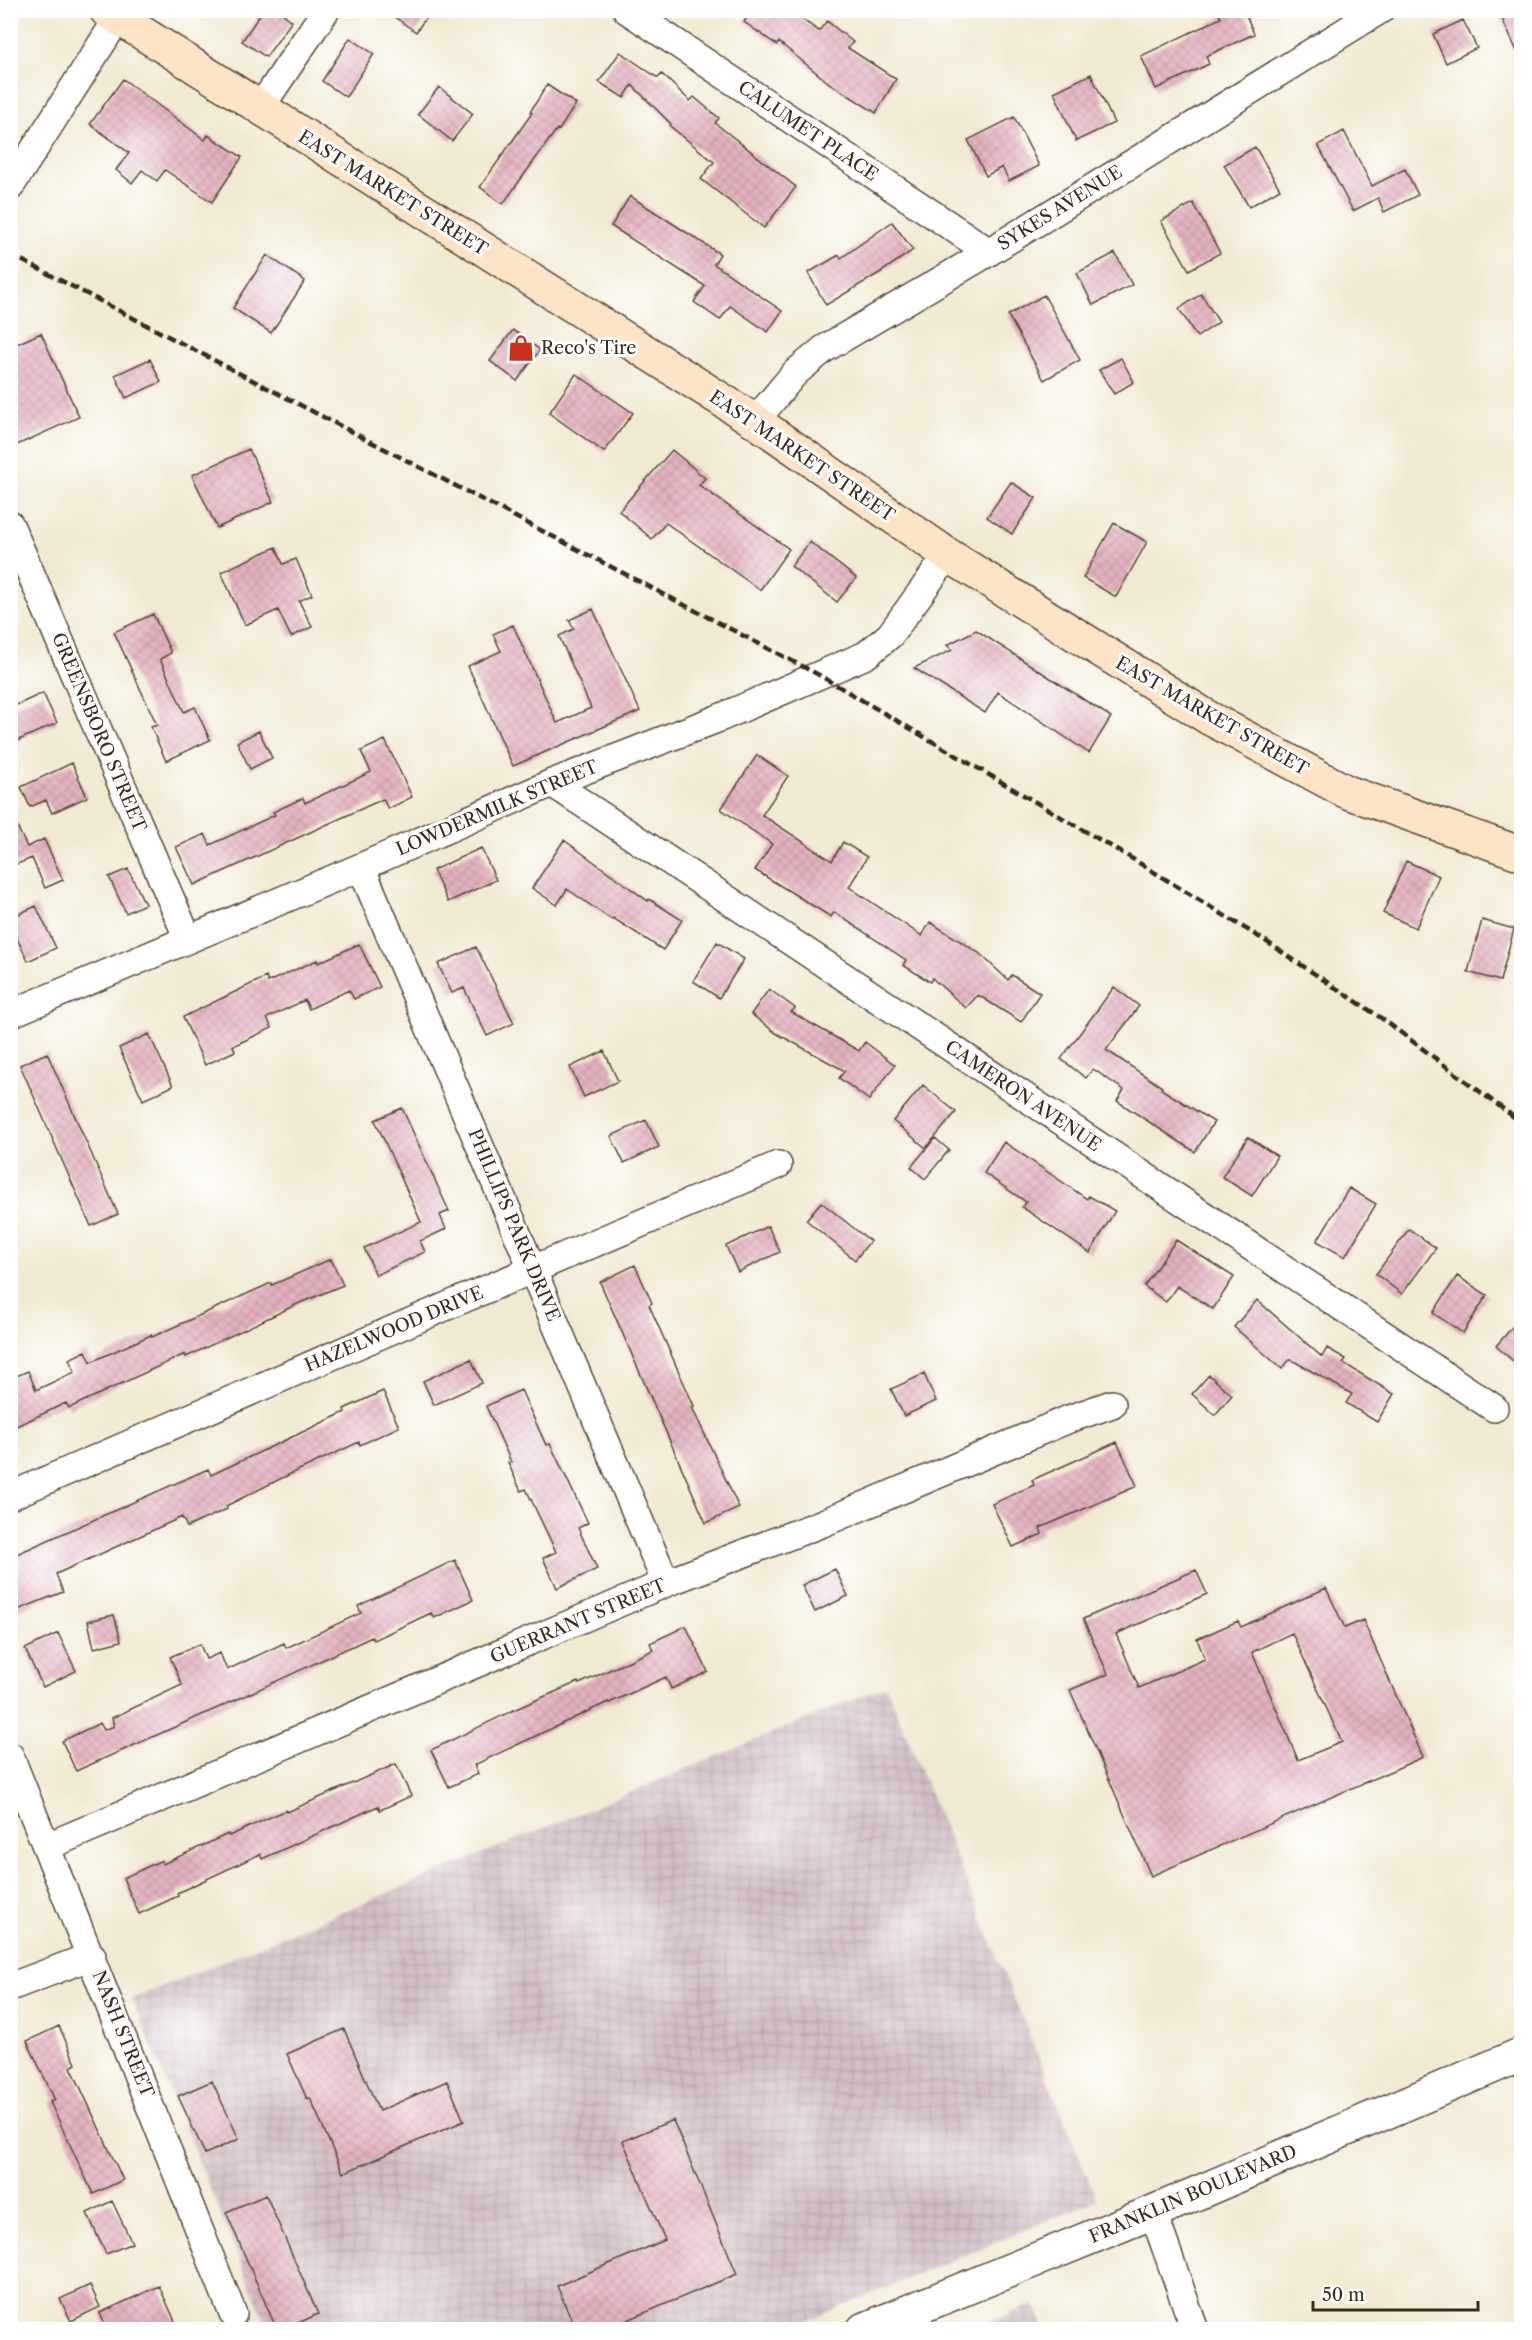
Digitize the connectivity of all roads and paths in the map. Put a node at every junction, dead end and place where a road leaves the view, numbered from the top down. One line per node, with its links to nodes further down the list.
1 (326, 10): 5 (street)
2 (627, 10): 7 (street, CALUMET PLACE)
3 (1380, 10): 7 (street, SYKES AVENUE)
4 (112, 14): 5 (main road, EAST MARKET STREET); 6 (street)
5 (260, 108): 8 (main road, EAST MARKET STREET)
6 (10, 188)
7 (989, 252): 8 (street, SYKES AVENUE)
8 (755, 421): 10 (main road, EAST MARKET STREET)
9 (10, 525): 14 (street, GREENSBORO STREET)
10 (948, 555): 11 (street, LOWDERMILK STREET); 12 (main road, EAST MARKET STREET)
11 (552, 783): 13 (street, LOWDERMILK STREET); 19 (street, CAMERON AVENUE)
12 (1521, 854)
13 (361, 867): 14 (street, LOWDERMILK STREET); 17 (street, PHILLIPS PARK DRIVE)
14 (188, 939): 15 (street, LOWDERMILK STREET)
15 (10, 1014)
16 (778, 1165): 17 (street, HAZELWOOD DRIVE)
17 (533, 1269): 20 (street, HAZELWOOD DRIVE); 21 (street, PHILLIPS PARK DRIVE)
18 (1112, 1404): 21 (street, GUERRANT STREET)
19 (1494, 1408)
20 (10, 1496)
21 (666, 1583): 23 (street, GUERRANT STREET)
22 (10, 1756): 23 (street, NASH STREET)
23 (48, 1846): 24 (street, NASH STREET)
24 (92, 1956): 25 (street); 28 (street, NASH STREET)
25 (10, 1987)
26 (1521, 2054): 27 (street, FRANKLIN BOULEVARD)
27 (1153, 2212): 29 (street, FRANKLIN BOULEVARD); 30 (street)
28 (233, 2313)
29 (863, 2330)
30 (1195, 2330)

